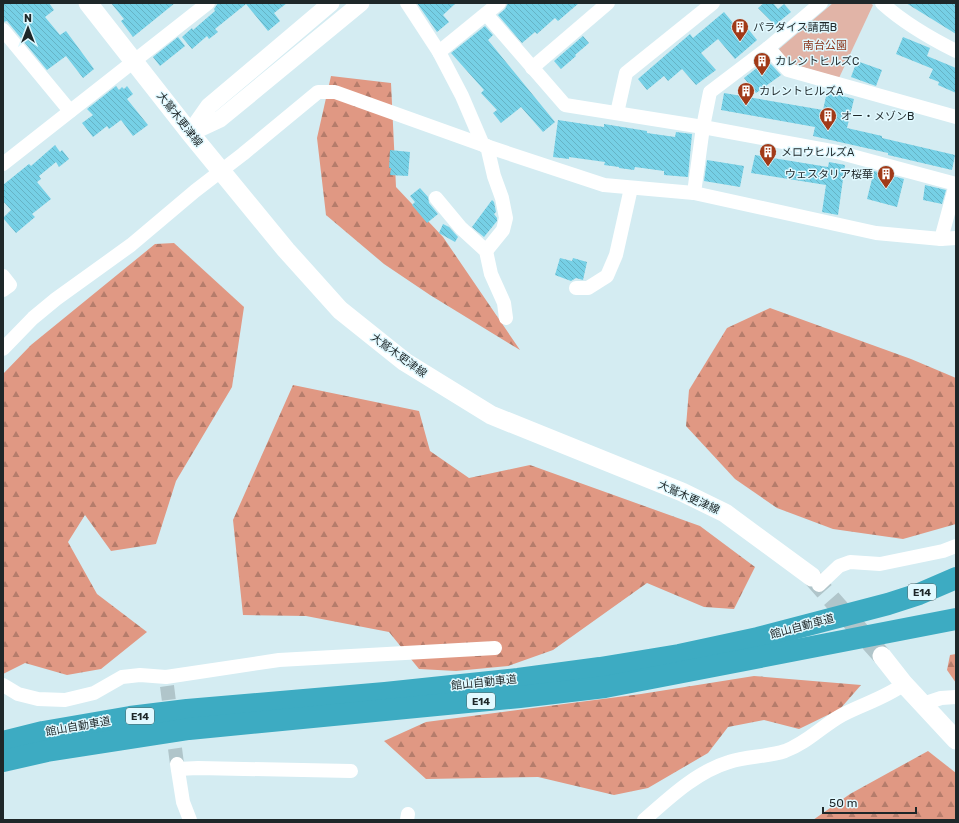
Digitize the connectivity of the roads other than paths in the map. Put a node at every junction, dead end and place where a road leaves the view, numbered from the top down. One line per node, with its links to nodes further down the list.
1 (88, 3): 16 (main road, 大鷲木更津線)
2 (331, 3): 22 (street)
3 (361, 3): 22 (street)
4 (407, 3): 15 (street)
5 (499, 3): 11 (street)
6 (608, 3): 17 (street)
7 (713, 3): 19 (street)
8 (821, 3): 13 (street)
9 (882, 3): 14 (street)
10 (199, 6): 16 (street)
11 (486, 14): 15 (street); 17 (street)
12 (3, 30): 18 (street)
13 (768, 48): 20 (street); 21 (street)
14 (956, 51)
15 (439, 52): 23 (street)
16 (134, 61): 18 (street); 22 (main road, 大鷲木更津線)
17 (532, 68): 19 (street)
18 (70, 111): 24 (street)
19 (617, 113): 21 (street)
20 (956, 117)
21 (703, 127): 25 (street); 27 (street)
22 (190, 134): 39 (main road, 大鷲木更津線)
23 (485, 145): 26 (street); 31 (street); 36 (street)
24 (3, 164)
25 (956, 184): 30 (street)
26 (631, 188): 27 (street); 33 (street)
27 (694, 193): 30 (street)
28 (436, 198): 31 (street)
29 (956, 238): 30 (street)
30 (942, 239)
31 (486, 251): 35 (street)
32 (3, 276): 34 (street)
33 (576, 288)
34 (3, 290)
35 (506, 318)
36 (3, 349)
37 (956, 546): 39 (street)
38 (956, 578): 48 (highway, 館山自動車道 / E14)
39 (816, 581)
40 (956, 619): 49 (highway, 館山自動車道 / E14)
41 (495, 648): 44 (street)
42 (882, 656): 43 (main road)
43 (904, 684): 46 (main road); 52 (street)
44 (3, 685)
45 (956, 697): 46 (street)
46 (923, 704): 47 (main road)
47 (956, 740)
48 (3, 742)
49 (3, 761)
50 (351, 771): 51 (street)
51 (190, 820)
52 (644, 820)

